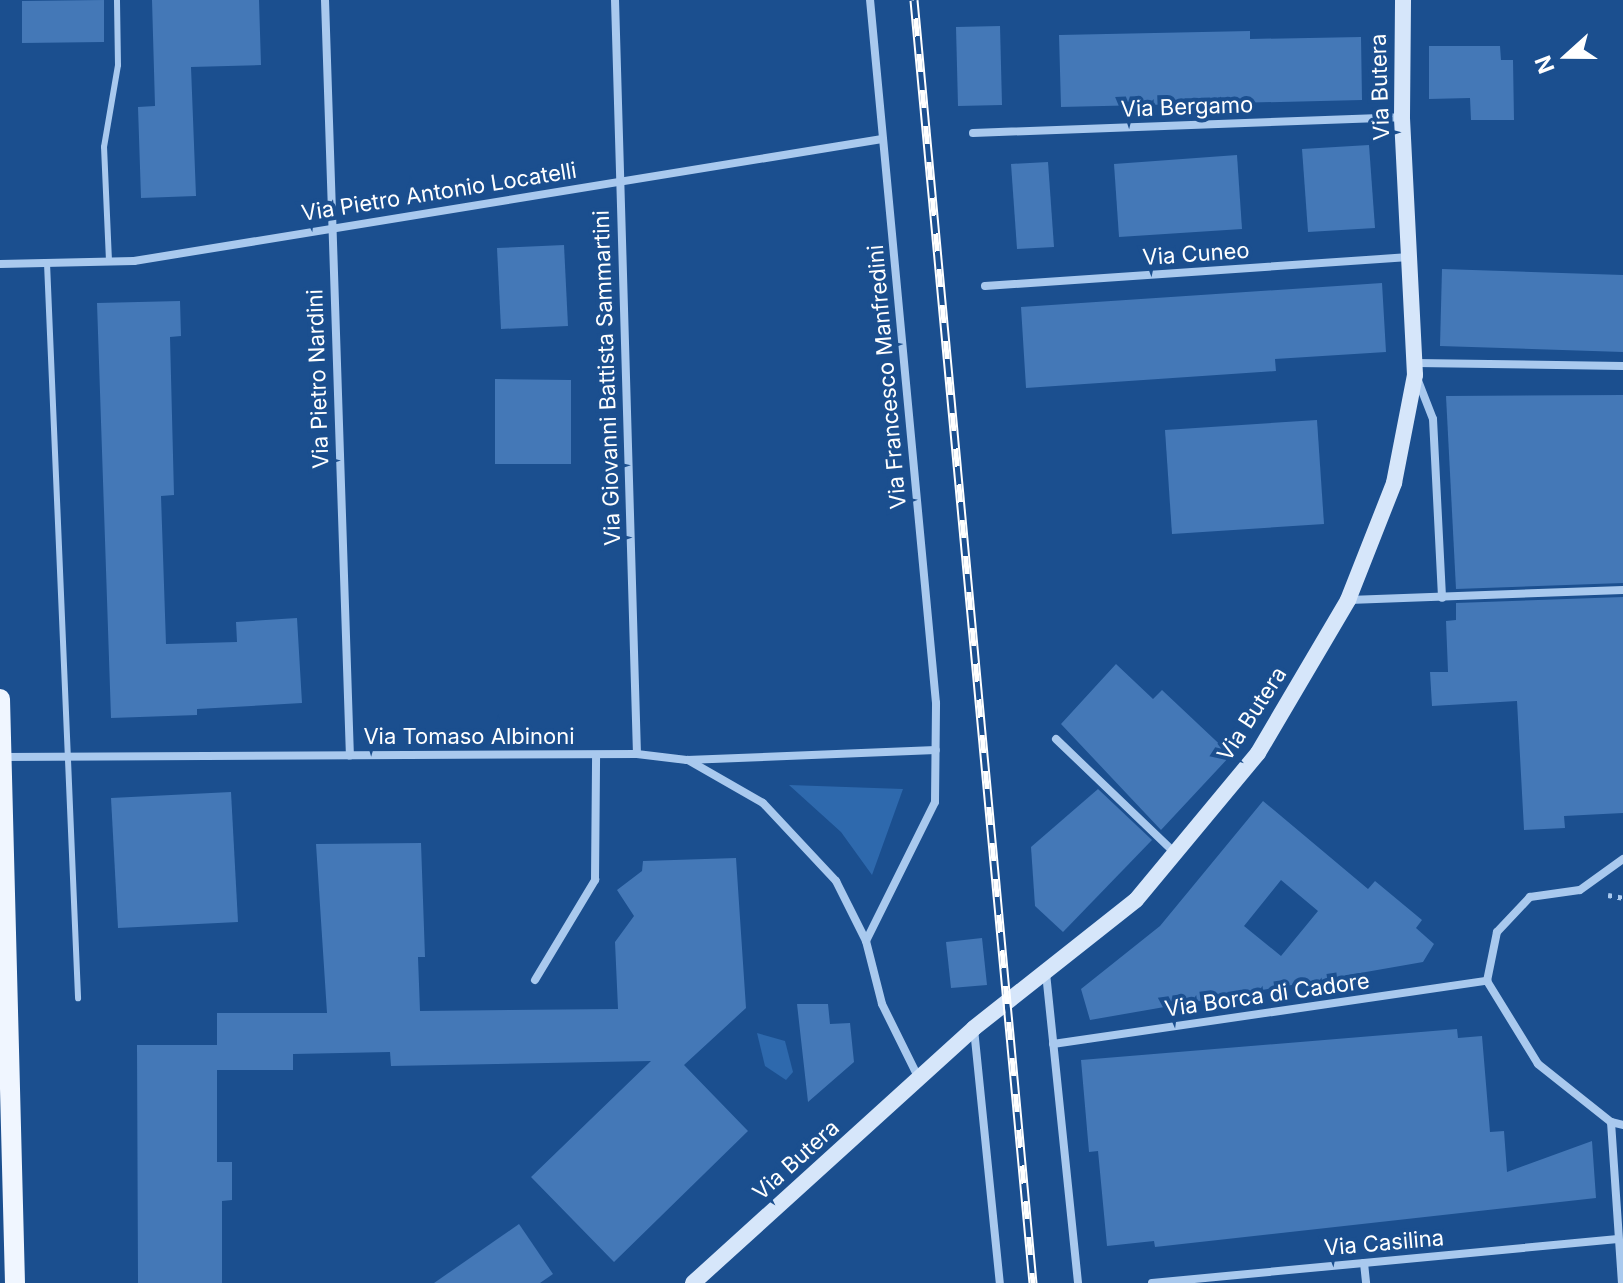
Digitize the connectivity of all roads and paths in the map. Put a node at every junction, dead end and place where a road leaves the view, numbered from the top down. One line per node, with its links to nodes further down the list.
1 (117, 0): 12 (lane)
2 (325, 0): 10 (street, Via Pietro Nardini)
3 (615, 0): 9 (street, Via Giovanni Battista Sammartini)
4 (870, 0): 8 (street, Via Francesco Manfredini)
5 (1403, 0): 6 (street, Via Butera)
6 (1402, 117): 7 (street, Via Bergamo); 11 (street, Via Butera)
7 (973, 133)
8 (882, 139): 9 (street, Via Pietro Antonio Locatelli); 23 (street, Via Francesco Manfredini)
9 (619, 181): 10 (street, Via Pietro Antonio Locatelli); 24 (street, Via Giovanni Battista Sammartini)
10 (330, 227): 12 (street, Via Pietro Antonio Locatelli); 26 (street, Via Pietro Nardini)
11 (1409, 257): 15 (street, Via Cuneo); 17 (street, Via Butera)
12 (109, 261): 13 (street, Via Pietro Antonio Locatelli)
13 (47, 263): 14 (street, Via Pietro Antonio Locatelli); 28 (lane)
14 (0, 264)
15 (985, 286)
16 (1623, 366): 17 (street)
17 (1416, 369): 19 (street); 20 (street, Via Butera)
18 (1623, 590): 19 (street)
19 (1442, 598): 20 (street)
20 (1348, 600): 30 (street, Via Butera)
21 (0, 699): 27 (main road)
22 (1056, 739): 30 (street)
23 (936, 750): 29 (street, Via Tomaso Albinoni); 32 (street, Via Francesco Manfredini)
24 (637, 754): 25 (street, Via Tomaso Albinoni); 29 (street, Via Tomaso Albinoni)
25 (596, 755): 26 (street, Via Tomaso Albinoni); 34 (street)
26 (350, 756): 28 (street, Via Tomaso Albinoni)
27 (2, 757): 28 (street, Via Tomaso Albinoni); 44 (main road)
28 (69, 757): 36 (lane)
29 (687, 760): 32 (street)
30 (1175, 853): 33 (street, Via Butera)
31 (1623, 859): 35 (street)
32 (866, 941): 39 (street)
33 (1046, 971): 37 (street, Via Butera); 38 (street)
34 (535, 980)
35 (1487, 981): 38 (street, Via Borca di Cadore); 40 (street)
36 (78, 998)
37 (974, 1028): 39 (street, Via Butera); 46 (street)
38 (1053, 1044): 47 (street)
39 (919, 1079): 45 (street, Via Butera)
40 (1611, 1122): 41 (street); 42 (street)
41 (1623, 1125)
42 (1618, 1239): 43 (street, Via Casilina); 50 (street)
43 (1364, 1263): 48 (street, Via Casilina); 49 (street)
44 (15, 1283)
45 (693, 1283)
46 (1000, 1283)
47 (1078, 1283)
48 (1152, 1283)
49 (1366, 1283)
50 (1622, 1283)

